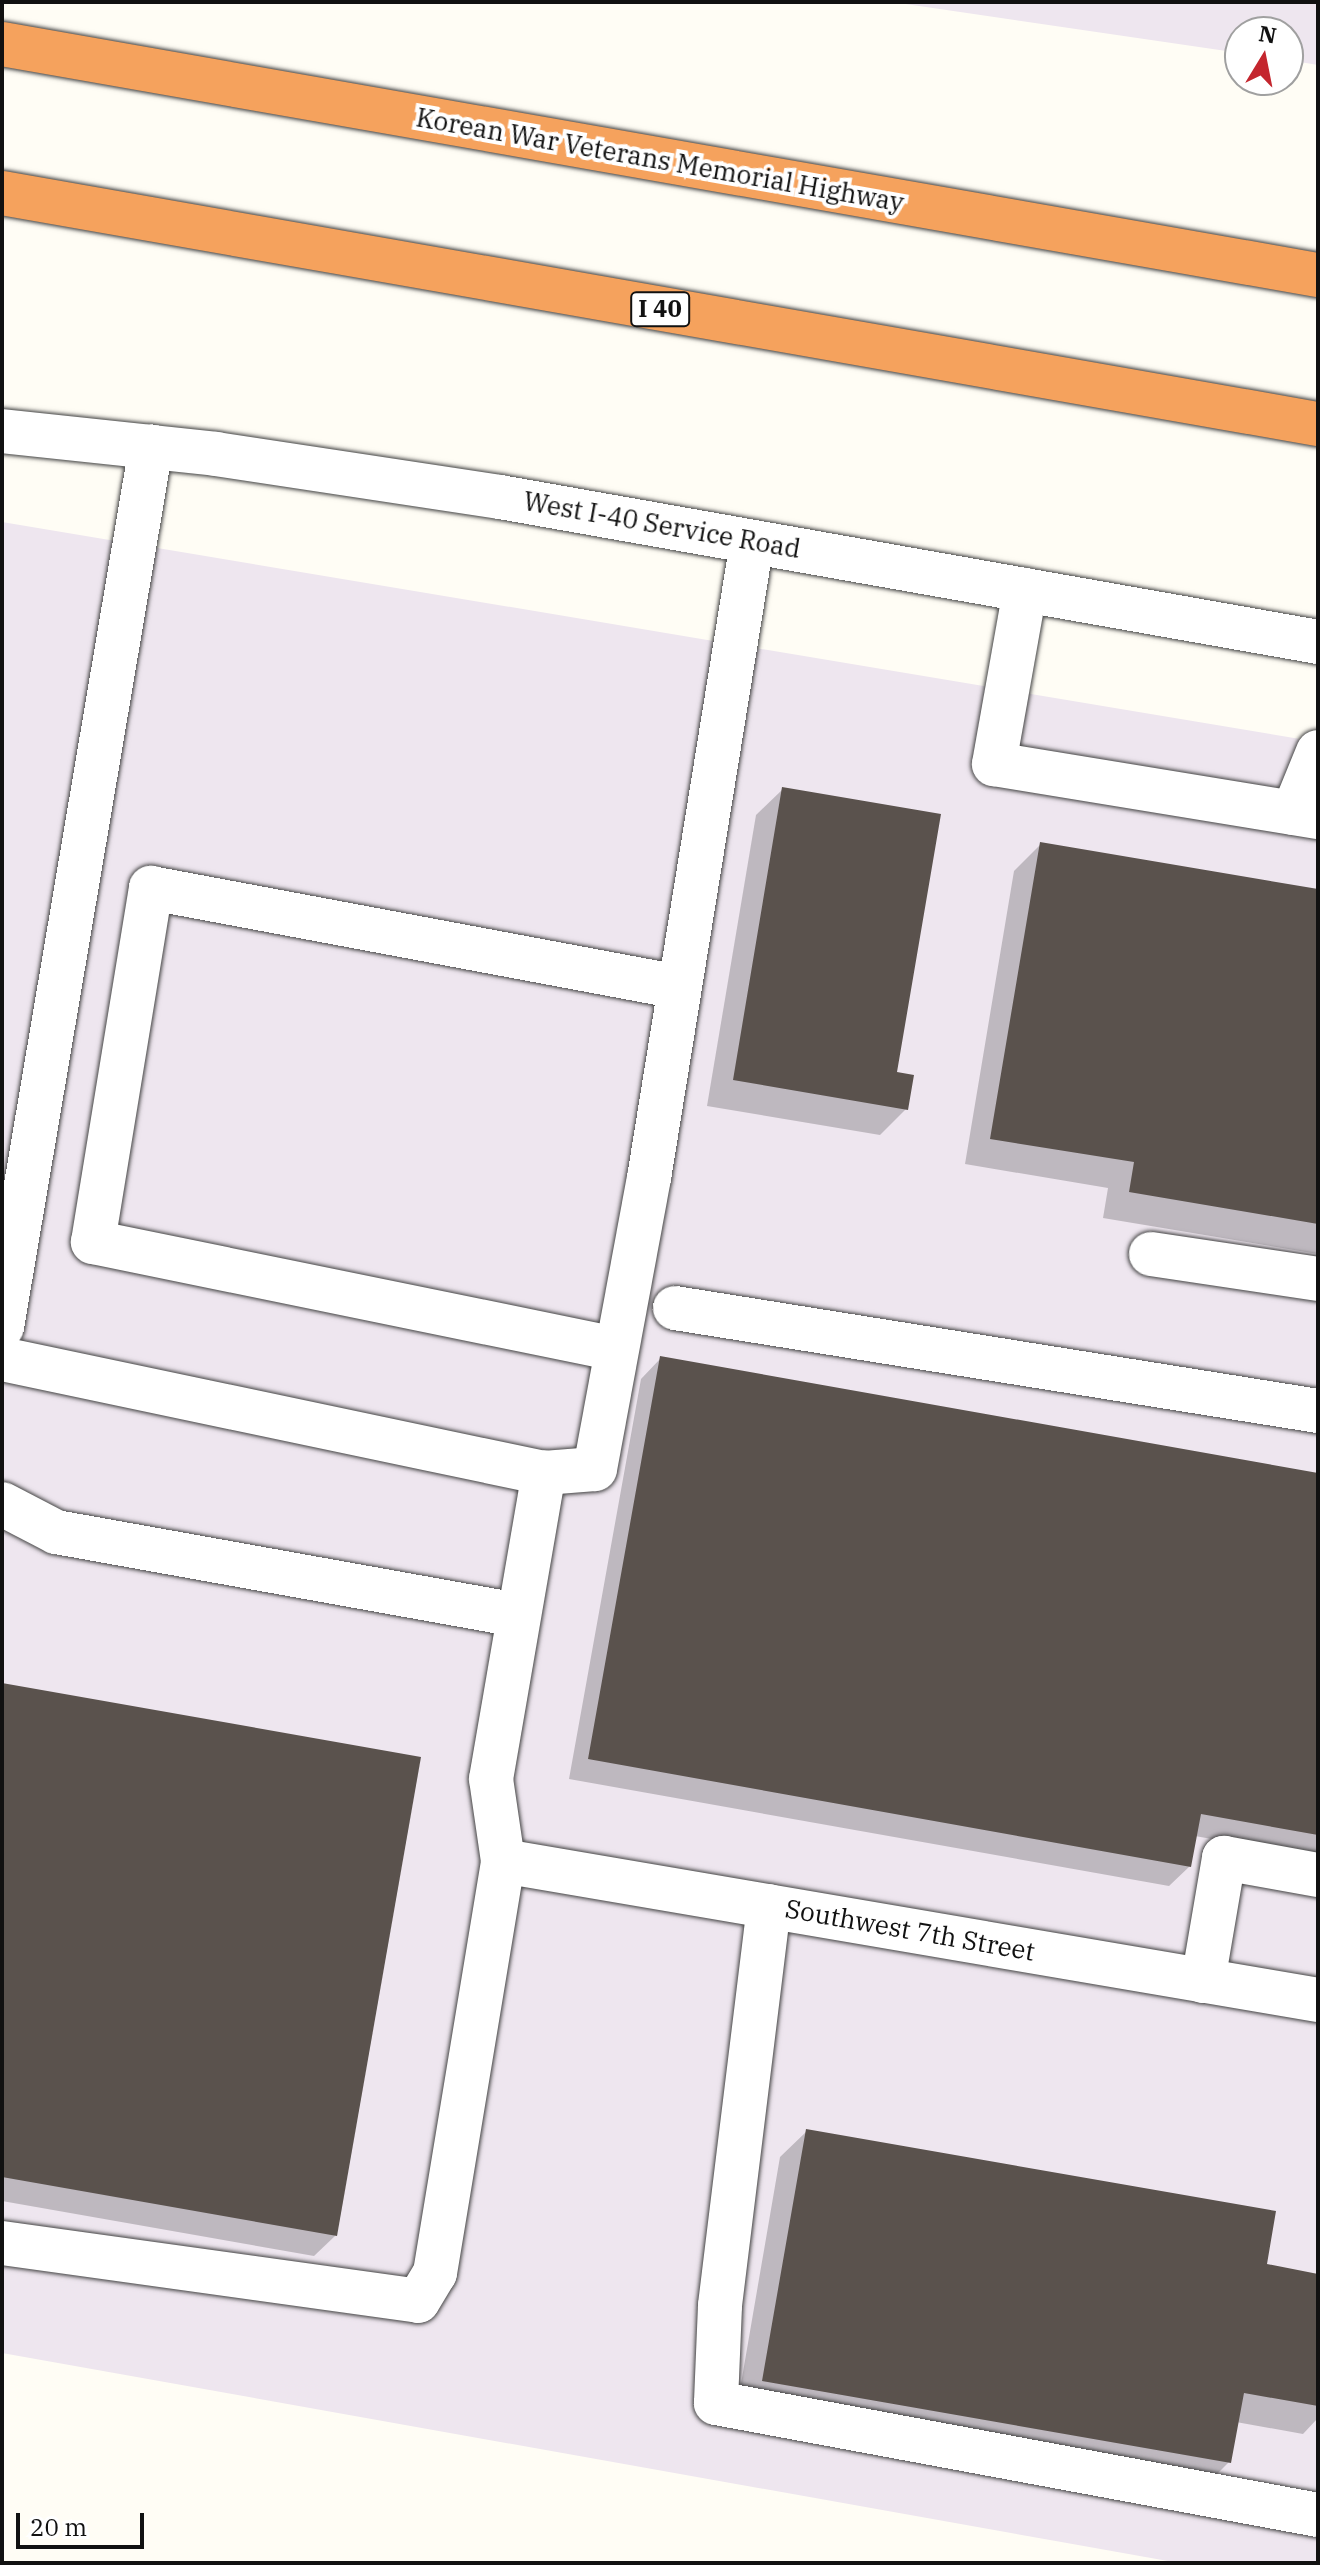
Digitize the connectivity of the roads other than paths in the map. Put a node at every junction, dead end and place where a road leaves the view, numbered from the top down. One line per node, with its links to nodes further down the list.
1 (2, 44): 3 (highway, Korean War Veterans Memorial Highway)
2 (2, 193): 4 (highway, I 40)
3 (1318, 275)
4 (1318, 424)
5 (2, 431): 6 (street, West I-40 Service Road)
6 (151, 447): 7 (street, West I-40 Service Road); 16 (street)
7 (752, 542): 8 (street, West I-40 Service Road); 12 (street)
8 (1025, 590): 9 (street, West I-40 Service Road); 11 (street)
9 (1318, 642)
10 (1318, 752): 11 (street)
11 (1305, 815)
12 (679, 987): 17 (street); 17 (street)
13 (1151, 1254): 14 (street)
14 (1318, 1279)
15 (675, 1308): 19 (street)
16 (2, 1327)
17 (616, 1349): 20 (street)
18 (2, 1359): 20 (street)
19 (1318, 1411)
20 (544, 1473): 22 (street)
21 (2, 1504): 22 (street)
22 (519, 1615): 23 (street)
23 (503, 1861): 25 (street, Southwest 7th Street); 28 (street)
24 (1318, 1875): 26 (street)
25 (769, 1906): 26 (street, Southwest 7th Street); 29 (street)
26 (1203, 1981): 27 (street, Southwest 7th Street)
27 (1318, 2000)
28 (2, 2243)
29 (1318, 2515)

